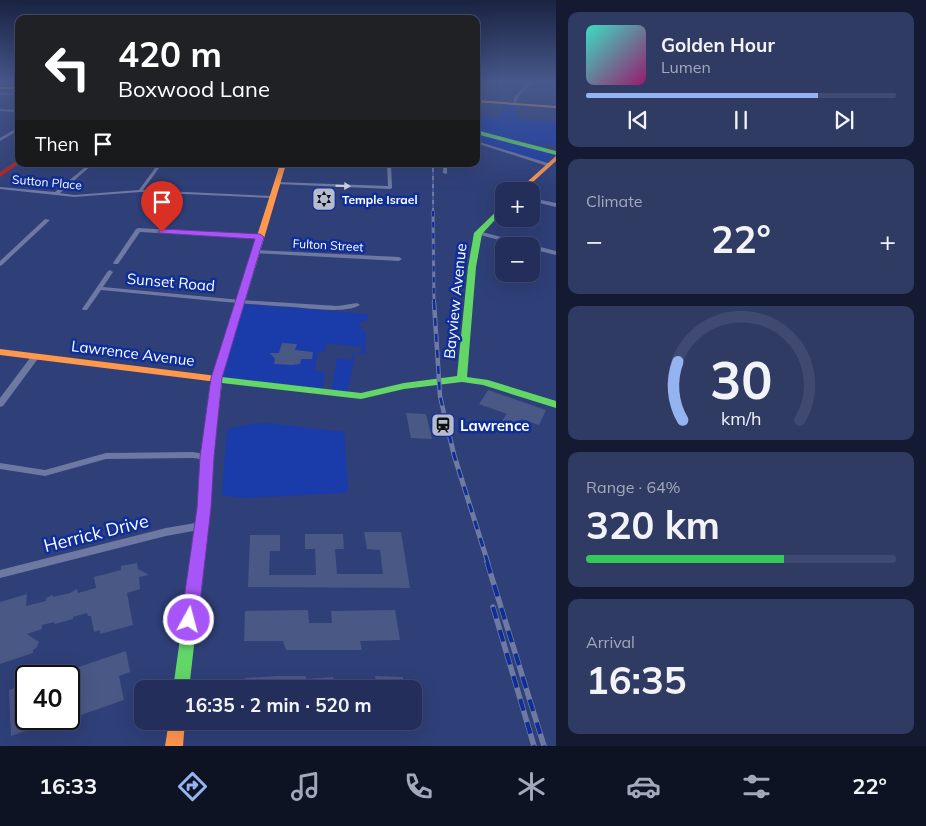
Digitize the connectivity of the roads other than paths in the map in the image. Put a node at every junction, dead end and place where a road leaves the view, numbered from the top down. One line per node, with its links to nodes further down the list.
1 (480, 127): 6 (main road)
2 (15, 131): 4 (street)
3 (480, 133): 7 (main road)
4 (0, 140)
5 (480, 143): 8 (street)
6 (556, 146)
7 (556, 152)
8 (553, 161): 17 (main road)
9 (15, 164): 16 (main road)
10 (87, 167): 21 (street)
11 (158, 167): 20 (street)
12 (281, 167): 18 (main road)
13 (389, 167): 18 (street, one-way to 13)
14 (445, 167): 15 (street)
15 (445, 172)
16 (0, 175)
17 (530, 182)
18 (277, 183): 22 (main road)
19 (0, 188): 21 (street, Sutton Place)
20 (140, 191): 21 (street, Sutton Place); 22 (street, Sutton Place)
21 (56, 194)
22 (272, 197): 28 (main road)
23 (540, 201): 24 (street)
24 (556, 205)
25 (495, 215): 27 (main road, Bayview Avenue)
26 (47, 220): 33 (street)
27 (478, 234): 29 (street); 45 (main road, Bayview Avenue)
28 (260, 237): 31 (main road); 35 (street)
29 (495, 238)
30 (540, 249): 32 (street)
31 (255, 252): 34 (street, Fulton Street); 39 (main road)
32 (556, 253)
33 (3, 258): 36 (street)
34 (399, 260)
35 (116, 263)
36 (0, 264)
37 (110, 272): 38 (street)
38 (99, 288): 39 (street, Sunset Road); 41 (street)
39 (241, 302): 40 (street, Sunset Road); 44 (main road)
40 (357, 305)
41 (85, 309)
42 (0, 352): 43 (main road, Lawrence Avenue)
43 (36, 356): 44 (main road, Lawrence Avenue); 46 (street)
44 (217, 378): 45 (main road, Lawrence Avenue); 48 (main road)
45 (462, 379): 47 (main road, Lawrence Avenue)
46 (0, 404)
47 (556, 406)
48 (207, 457): 49 (street); 50 (main road)
49 (0, 466)
50 (201, 526): 51 (street, Herrick Drive); 52 (main road)
51 (0, 574)
52 (182, 680)
53 (176, 730): 54 (main road)
54 (174, 746)

